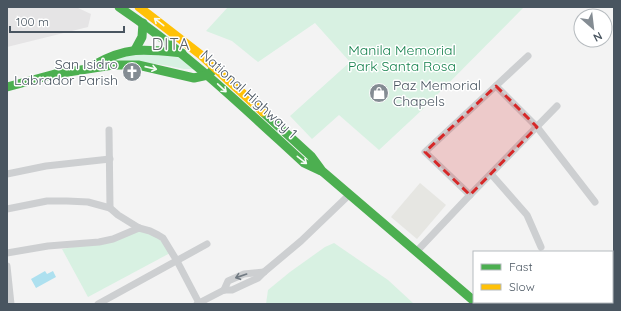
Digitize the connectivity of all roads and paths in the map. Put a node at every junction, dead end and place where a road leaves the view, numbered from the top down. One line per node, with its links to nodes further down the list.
1 (119, 7): 3 (main road, National Highway 1)
2 (139, 7): 6 (main road, National Highway 1, one-way to 2)
3 (143, 22): 4 (main road); 5 (main road, National Highway 1)
4 (135, 50): 5 (main road); 9 (main road)
5 (182, 53): 6 (main road); 10 (main road, National Highway 1)
6 (201, 55): 8 (main road, National Highway 1)
7 (528, 56): 11 (street)
8 (215, 68): 10 (main road); 17 (main road, National Highway 1)
9 (85, 69): 10 (main road, one-way to 10); 12 (main road)
10 (208, 75): 17 (main road, National Highway 1, one-way to 17)
11 (496, 86): 14 (street); 21 (street)
12 (7, 87)
13 (557, 106): 14 (street)
14 (536, 127): 19 (street); 22 (street)
15 (109, 130): 16 (street)
16 (110, 159): 18 (street); 23 (street)
17 (322, 172): 20 (main road, National Highway 1)
18 (7, 174)
19 (491, 174): 21 (street); 27 (street)
20 (349, 195): 28 (main road, National Highway 1); 34 (street)
21 (470, 195): 28 (street)
22 (596, 202)
23 (110, 208): 24 (street); 25 (street)
24 (7, 209)
25 (139, 228): 29 (street); 30 (street)
26 (208, 244): 30 (street)
27 (541, 247)
28 (417, 251): 32 (main road, National Highway 1)
29 (7, 253)
30 (177, 261): 34 (street); 35 (street)
31 (7, 266): 33 (street)
32 (473, 299)
33 (10, 300)
34 (198, 303)
35 (98, 304)

